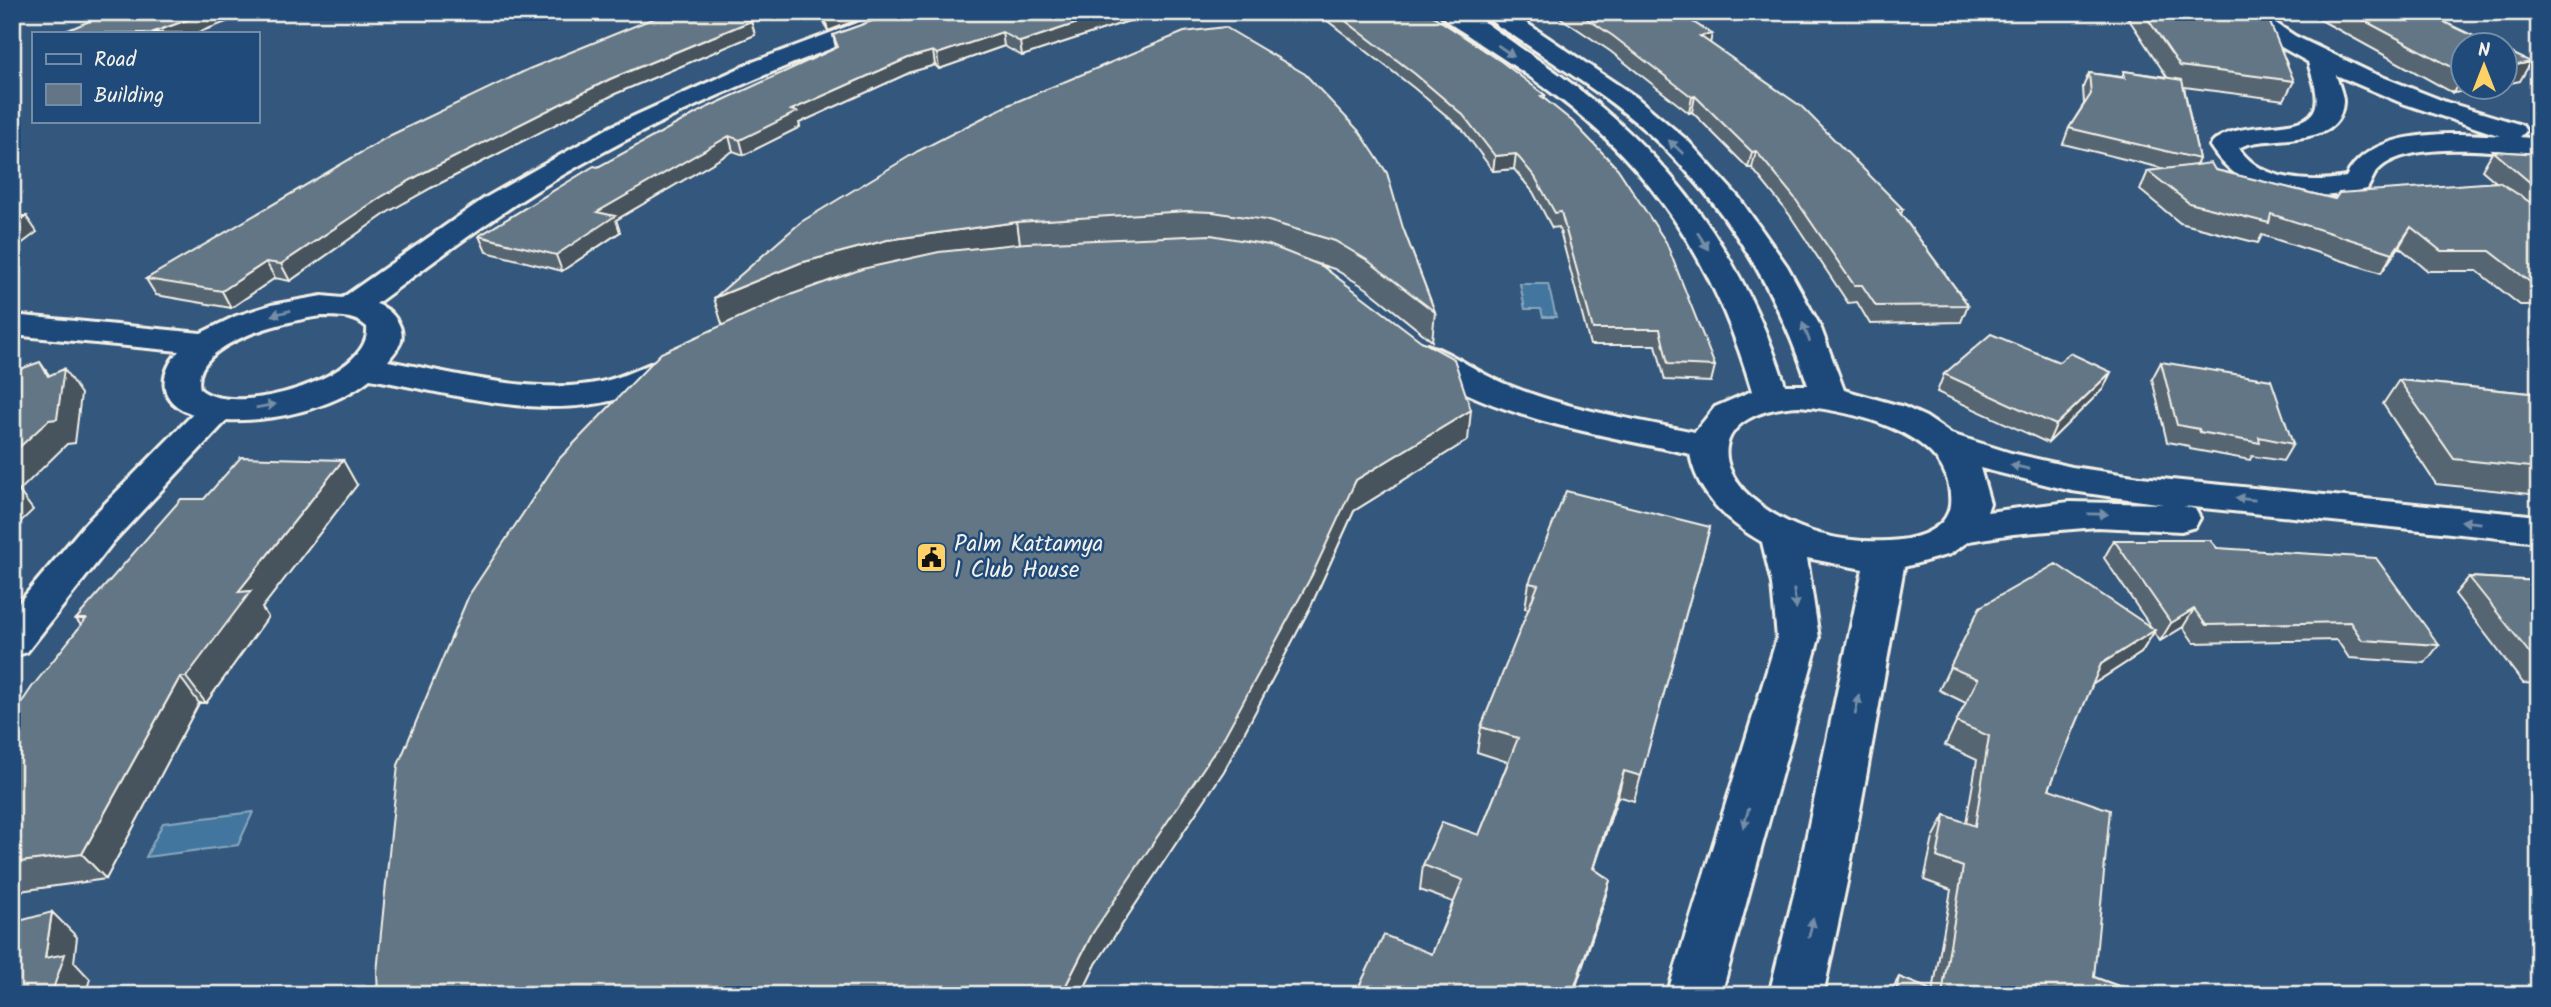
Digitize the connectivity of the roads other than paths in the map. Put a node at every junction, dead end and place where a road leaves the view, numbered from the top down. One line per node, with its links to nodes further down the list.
1 (909, 12): 8 (street)
2 (1450, 12): 15 (street, one-way to 15)
3 (1494, 12): 14 (street, one-way to 3)
4 (2245, 12): 5 (street)
5 (2319, 58): 6 (street); 7 (street)
6 (2539, 138)
7 (2539, 146)
8 (349, 307): 11 (street, one-way to 11); 13 (street)
9 (12, 324): 11 (street)
10 (1393, 332): 18 (street)
11 (208, 344): 16 (street)
12 (714, 347): 13 (street)
13 (362, 367): 16 (street, one-way to 13)
14 (1829, 396): 15 (street); 17 (street)
15 (1771, 397): 18 (street)
16 (218, 409): 24 (street)
17 (1939, 442): 19 (street, one-way to 17); 20 (street)
18 (1707, 446): 21 (street)
19 (2539, 529)
20 (1957, 530): 22 (street); 23 (street, one-way to 23)
21 (1779, 533): 22 (street); 25 (street, one-way to 25)
22 (1886, 555): 26 (street, one-way to 22)
23 (2539, 555)
24 (12, 641)
25 (1695, 995)
26 (1796, 995)

